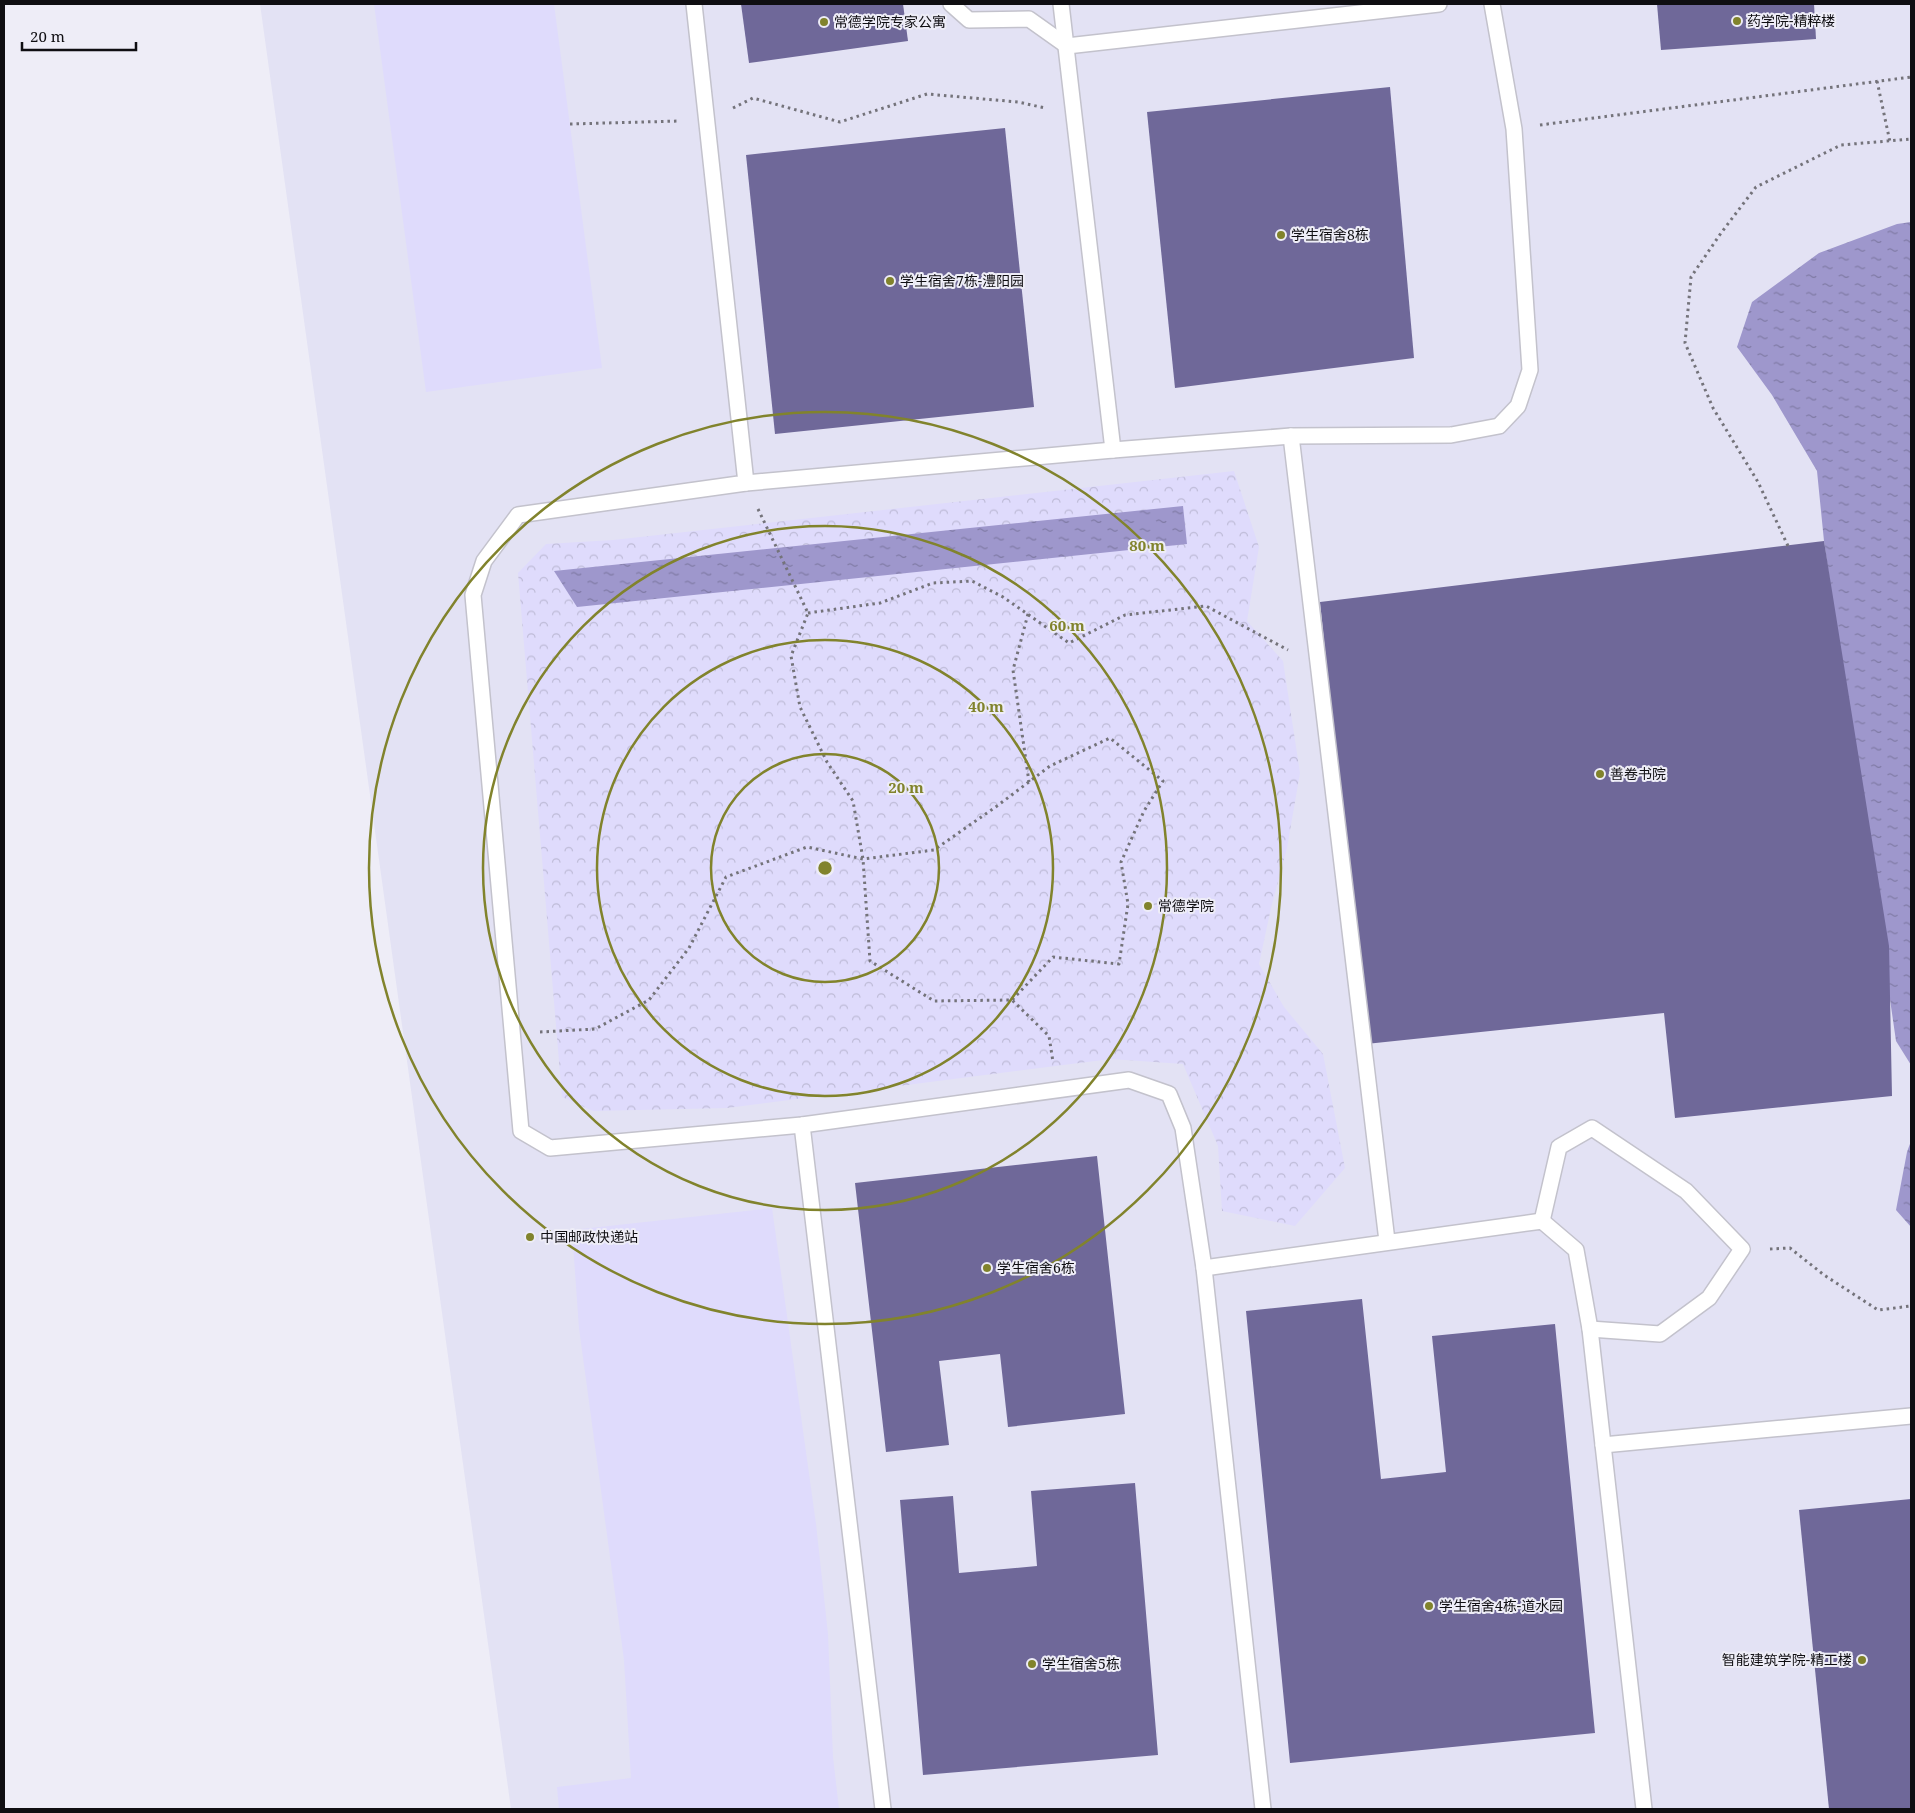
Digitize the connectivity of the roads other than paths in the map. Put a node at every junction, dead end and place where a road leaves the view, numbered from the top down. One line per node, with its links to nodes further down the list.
1 (694, 4): 9 (lane)
2 (951, 4): 6 (lane)
3 (1061, 4): 6 (lane)
4 (1439, 4): 6 (lane)
5 (1492, 4): 7 (lane)
6 (1067, 46): 8 (lane)
7 (1291, 436): 8 (lane); 12 (lane)
8 (1113, 450): 9 (lane)
9 (746, 483): 10 (lane)
10 (802, 1125): 13 (lane); 17 (lane)
11 (1542, 1221): 12 (lane); 14 (lane); 14 (lane)
12 (1387, 1241): 13 (lane)
13 (1204, 1268): 18 (lane)
14 (1590, 1329): 16 (lane)
15 (1911, 1416): 16 (lane)
16 (1603, 1445): 19 (lane)
17 (883, 1809)
18 (1263, 1809)
19 (1644, 1809)

